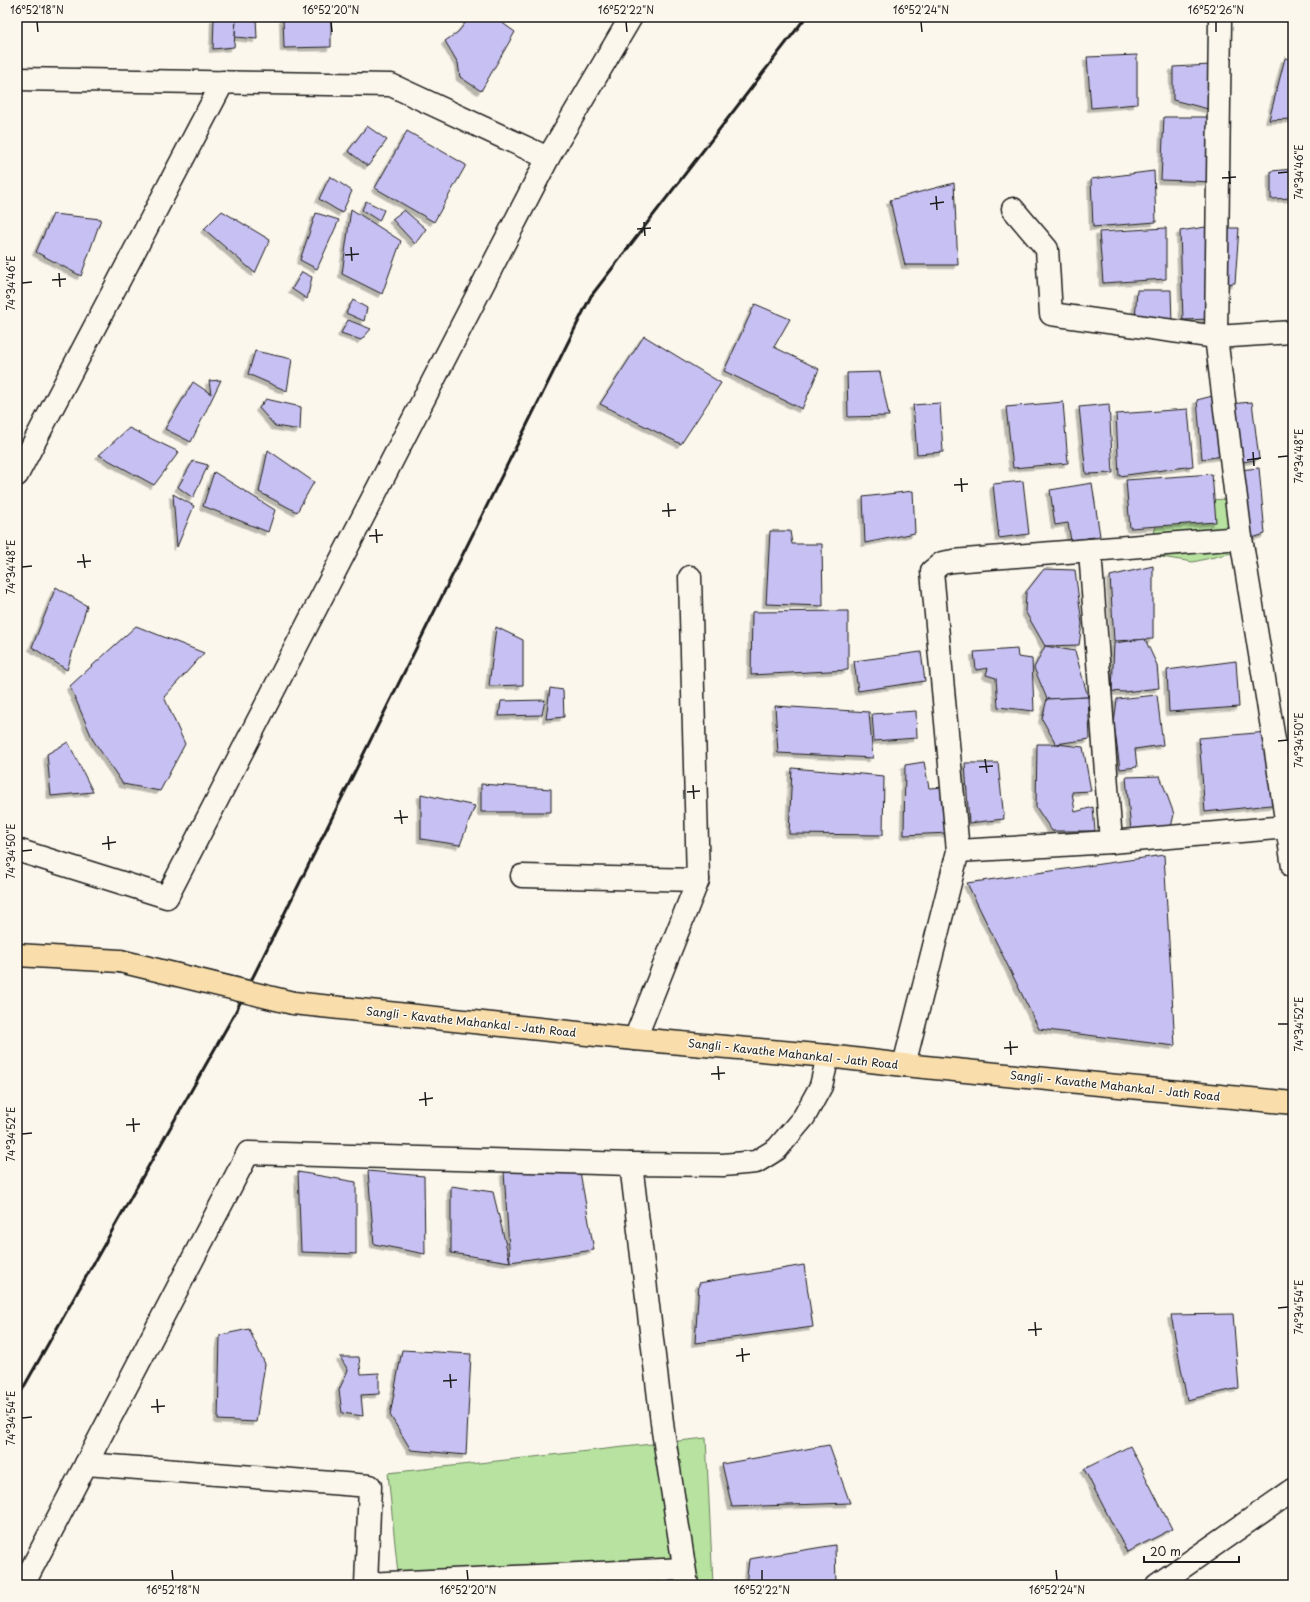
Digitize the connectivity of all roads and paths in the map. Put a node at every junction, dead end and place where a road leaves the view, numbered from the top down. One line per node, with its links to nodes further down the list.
1 (631, 17): 5 (street)
2 (1220, 21): 8 (street)
3 (17, 79): 4 (street)
4 (222, 82): 5 (street); 9 (street)
5 (548, 158): 16 (street)
6 (1013, 209): 8 (street)
7 (1293, 332): 8 (street)
8 (1216, 337): 10 (street)
9 (17, 475)
10 (1241, 538): 11 (street); 13 (street)
11 (1090, 550): 15 (street); 17 (street)
12 (690, 577): 20 (street)
13 (1285, 752): 14 (street)
14 (1287, 827): 15 (street); 18 (street)
15 (1111, 842): 17 (street)
16 (17, 850)
17 (958, 851): 24 (street)
18 (1293, 868)
19 (522, 876): 20 (street)
20 (698, 880): 22 (street)
21 (17, 955): 22 (main road, Sangli - Kavathe Mahankal - Jath Road, bridge)
22 (635, 1039): 23 (main road, Sangli - Kavathe Mahankal - Jath Road)
23 (828, 1056): 24 (main road, Sangli - Kavathe Mahankal - Jath Road); 26 (street)
24 (904, 1065): 25 (main road, Sangli - Kavathe Mahankal - Jath Road)
25 (1293, 1103)
26 (631, 1164): 27 (street); 29 (street)
27 (86, 1464): 30 (street); 31 (street)
28 (1293, 1490): 32 (street)
29 (685, 1577): 31 (street)
30 (23, 1585)
31 (366, 1585)
32 (1157, 1585)

